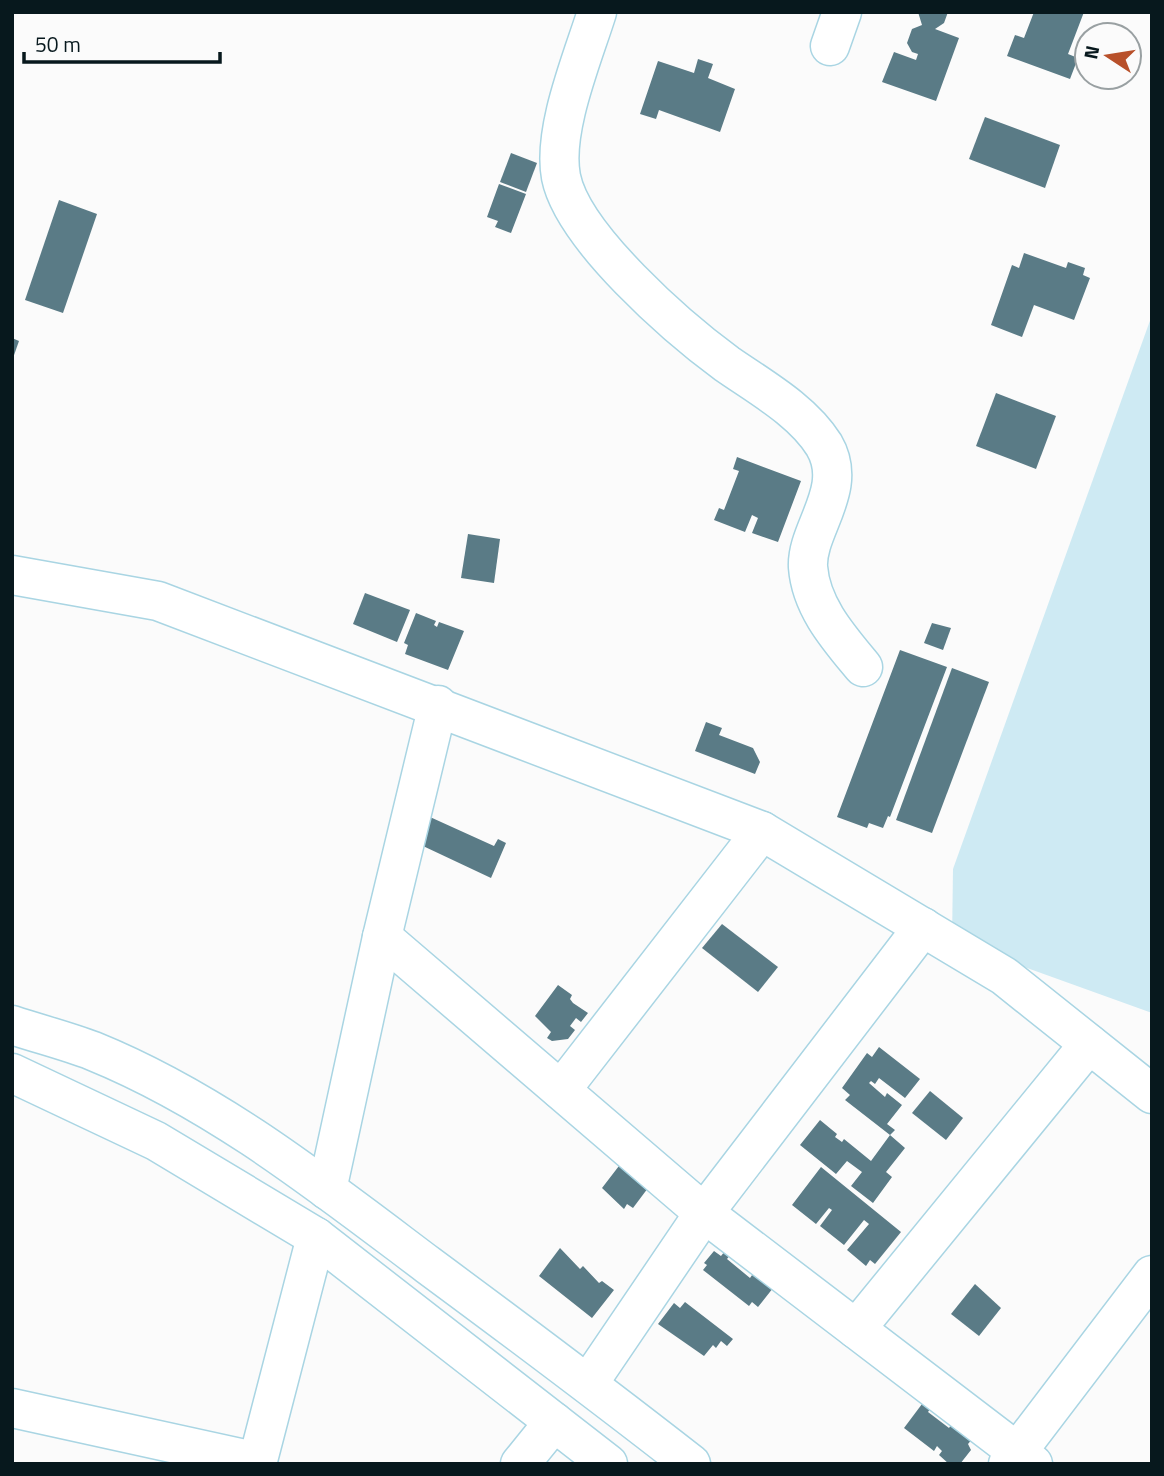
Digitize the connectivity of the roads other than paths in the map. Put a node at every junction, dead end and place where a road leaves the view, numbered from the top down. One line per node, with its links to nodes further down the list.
1 (597, 12): 3 (street)
2 (12, 575): 4 (street)
3 (863, 667)
4 (438, 705): 5 (street); 7 (street)
5 (762, 831): 6 (street); 11 (street)
6 (923, 927): 9 (street); 14 (street)
7 (382, 937): 11 (street); 13 (street)
8 (12, 1025): 13 (street)
9 (1089, 1044): 12 (street); 17 (street)
10 (12, 1073): 15 (street)
11 (561, 1090): 14 (street)
12 (1152, 1094)
13 (327, 1189): 18 (street)
14 (704, 1213): 17 (street); 18 (street)
15 (316, 1237): 20 (street); 22 (street)
16 (1152, 1276): 21 (street)
17 (856, 1329): 21 (street)
18 (588, 1384): 25 (street)
19 (12, 1408): 22 (street)
20 (554, 1422): 23 (street); 24 (street)
21 (1020, 1460)
22 (257, 1463)
23 (520, 1464)
24 (608, 1464)
25 (691, 1464)

